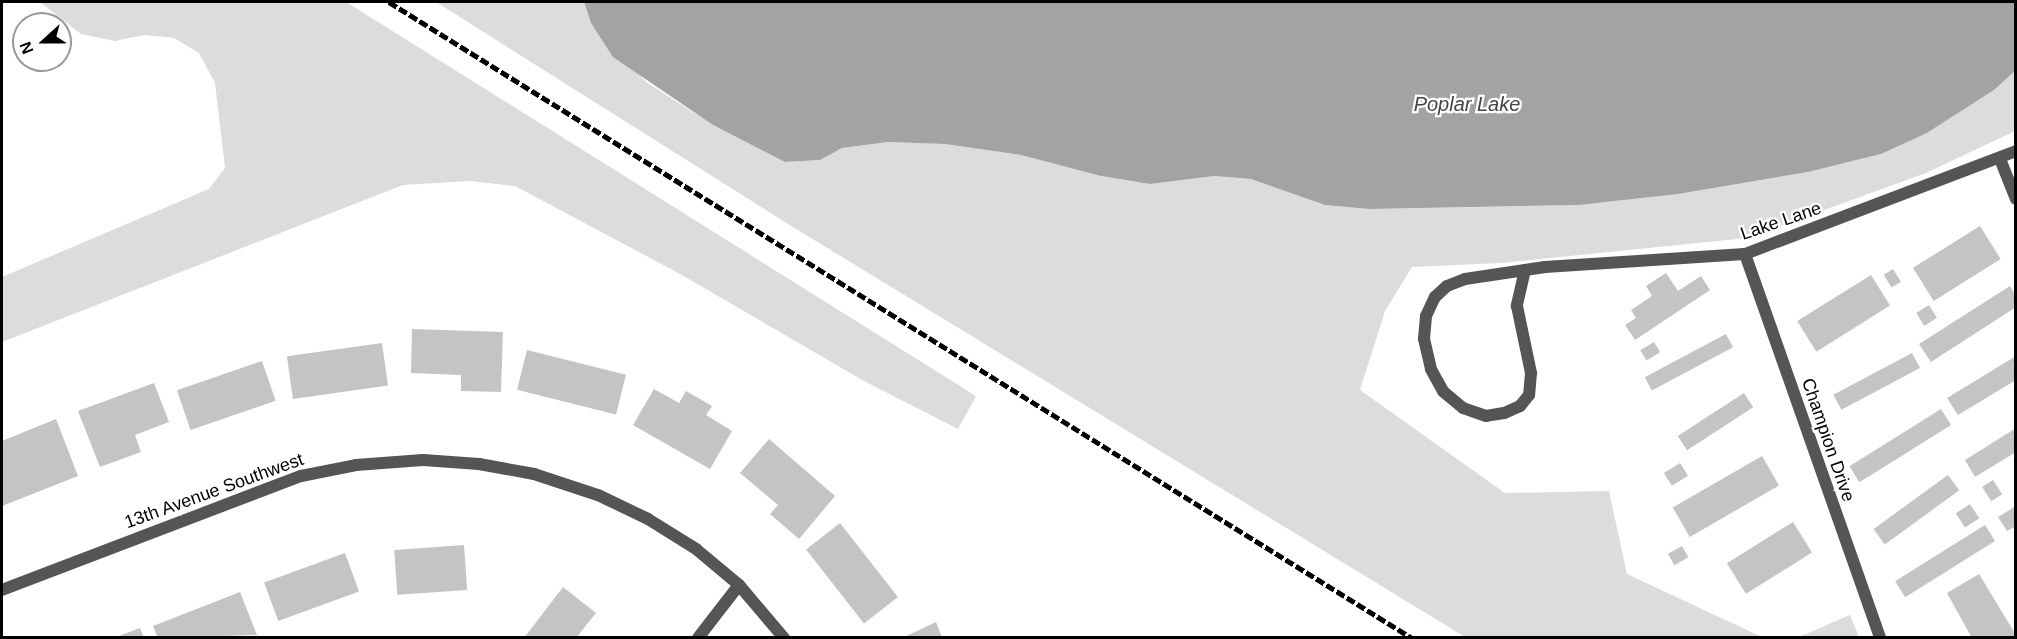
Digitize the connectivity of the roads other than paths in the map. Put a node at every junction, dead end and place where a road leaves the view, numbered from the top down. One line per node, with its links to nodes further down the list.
1 (2016, 150): 2 (street, Lake Lane)
2 (2000, 159): 3 (street); 4 (street, Lake Lane)
3 (2016, 199)
4 (1745, 254): 5 (street, Lake Lane); 10 (street, Champion Drive)
5 (1525, 270): 5 (street, Lake Lane)
6 (739, 585): 7 (street, 13th Avenue Southwest); 8 (street); 9 (street, 13th Avenue Southwest)
7 (2, 590)
8 (698, 638)
9 (784, 638)
10 (1880, 638)

